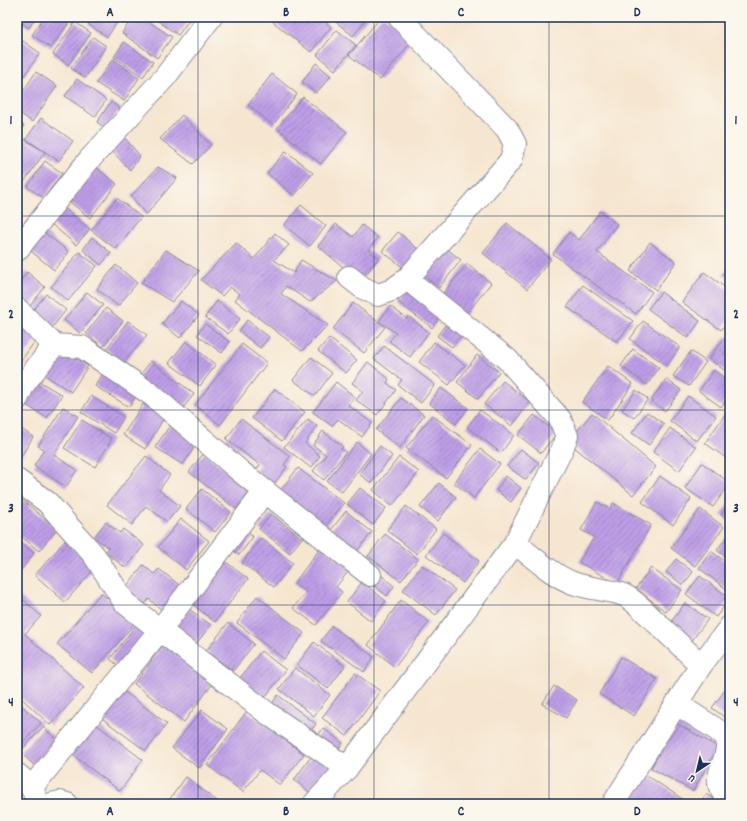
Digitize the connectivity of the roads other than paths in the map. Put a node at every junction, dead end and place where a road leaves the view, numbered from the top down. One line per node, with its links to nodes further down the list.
1 (211, 17): 3 (street)
2 (399, 17): 5 (street)
3 (17, 250)
4 (349, 277): 5 (street)
5 (407, 279): 11 (street)
6 (17, 309): 7 (street)
7 (54, 345): 8 (street); 10 (street)
8 (17, 399)
9 (17, 480): 14 (street)
10 (265, 491): 12 (street); 14 (street)
11 (515, 543): 15 (street); 17 (street)
12 (370, 575)
13 (730, 627): 15 (street)
14 (160, 630): 17 (street); 18 (street)
15 (701, 665): 16 (street)
16 (676, 704): 19 (street); 23 (street)
17 (347, 768): 22 (street)
18 (28, 788)
19 (730, 799)
20 (51, 804): 21 (street)
21 (67, 804)
22 (314, 804)
23 (613, 804)

